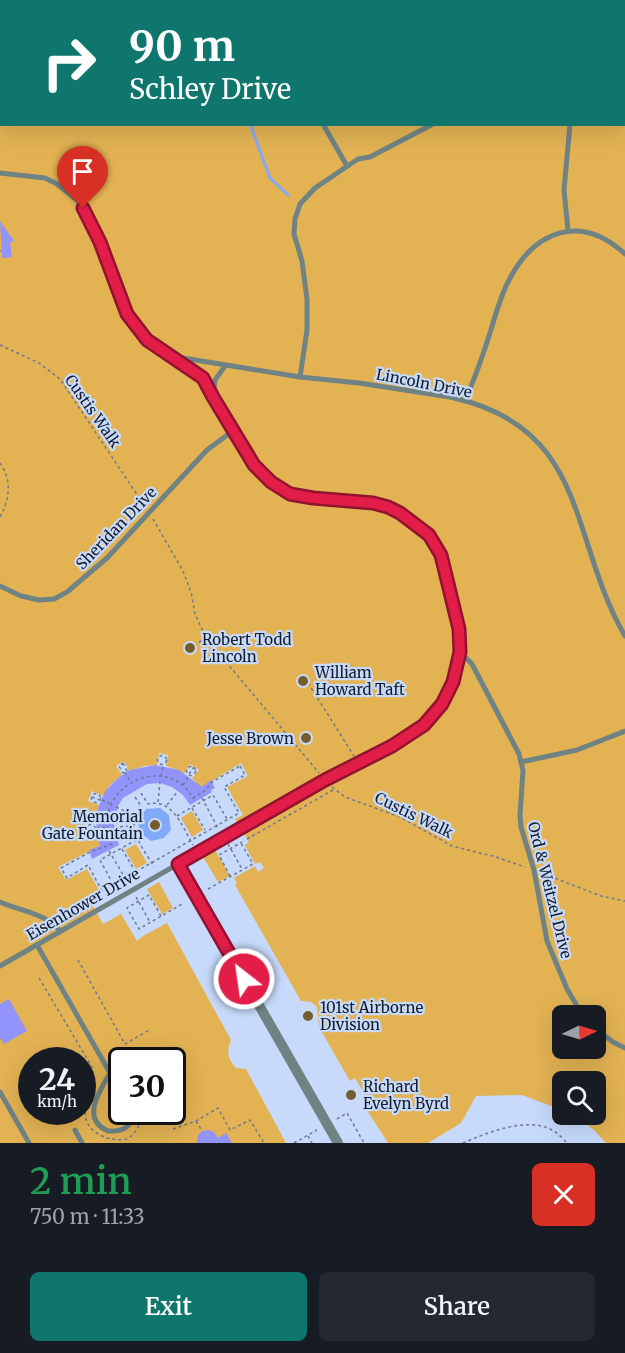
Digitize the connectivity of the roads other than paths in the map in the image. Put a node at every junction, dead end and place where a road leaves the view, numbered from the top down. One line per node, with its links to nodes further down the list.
1 (324, 126): 4 (lane)
2 (429, 126): 4 (lane)
3 (570, 126): 6 (lane)
4 (347, 166): 10 (lane)
5 (0, 173): 8 (lane)
6 (568, 230): 7 (lane); 12 (lane)
7 (625, 254)
8 (172, 356): 9 (lane, Lincoln Drive); 11 (lane)
9 (225, 366): 10 (lane, Lincoln Drive); 11 (lane)
10 (300, 377): 12 (lane, Lincoln Drive)
11 (213, 397): 13 (lane)
12 (465, 401): 15 (lane, Lincoln Drive)
13 (234, 430): 14 (lane, Sheridan Drive); 16 (lane)
14 (0, 586)
15 (625, 636)
16 (460, 652): 18 (lane); 19 (lane, Eisenhower Drive)
17 (625, 731): 18 (lane)
18 (521, 762): 24 (lane, Ord & Weitzel Drive)
19 (178, 864): 21 (lane, Eisenhower Drive); 34 (street)
20 (0, 902): 21 (lane)
21 (60, 932): 22 (lane, Eisenhower Drive)
22 (37, 945): 23 (lane, Eisenhower Drive); 27 (lane)
23 (0, 966)
24 (576, 1005)
25 (606, 1037): 26 (lane)
26 (625, 1048)
27 (108, 1069)
28 (108, 1076): 30 (lane)
29 (0, 1092): 32 (lane)
30 (128, 1125)
31 (75, 1130): 33 (lane)
32 (29, 1143)
33 (82, 1143)
34 (338, 1143)

